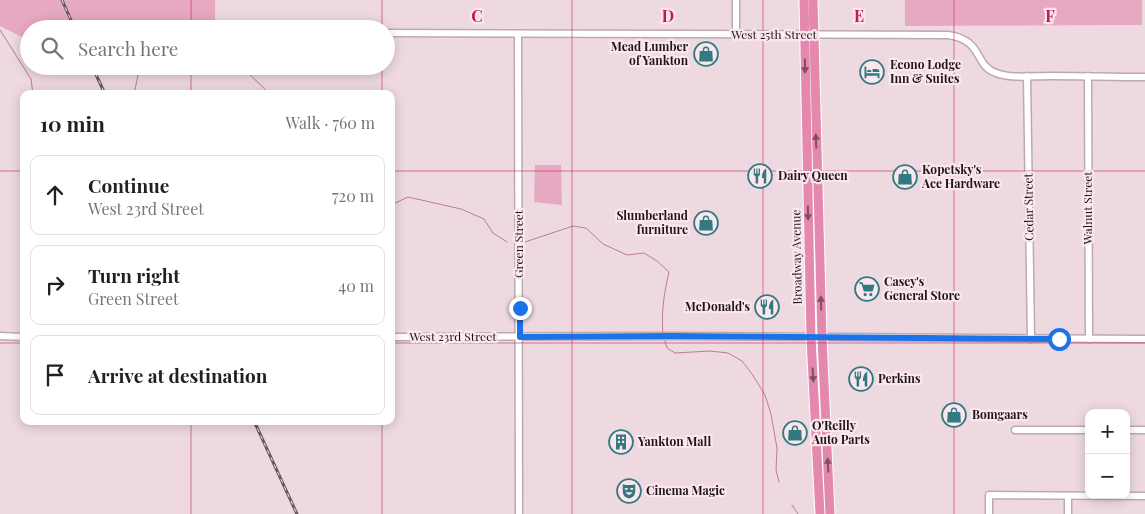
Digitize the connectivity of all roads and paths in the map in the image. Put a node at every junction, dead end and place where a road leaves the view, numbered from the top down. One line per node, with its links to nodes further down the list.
1 (736, 0): 6 (street)
2 (804, 0): 7 (highway, Broadway Avenue)
3 (813, 0): 7 (highway, Broadway Avenue)
4 (395, 33): 5 (street, West 25th Street)
5 (518, 34): 6 (street, West 25th Street); 14 (street, Green Street)
6 (736, 35): 7 (street, West 25th Street)
7 (809, 35): 8 (street, West 25th Street); 15 (highway, Broadway Avenue, one-way to 15); 16 (highway, Broadway Avenue, one-way to 7)
8 (1027, 76): 9 (street, West 25th Street); 17 (street, Cedar Street)
9 (1088, 76): 10 (street, West 25th Street); 18 (street, Walnut Street)
10 (1145, 77)
11 (0, 336): 12 (street)
12 (20, 336)
13 (395, 337): 14 (street, West 23rd Street)
14 (520, 337): 15 (street, West 23rd Street); 26 (street, Green Street)
15 (811, 338): 16 (street, West 23rd Street); 27 (highway, Broadway Avenue, one-way to 27)
16 (822, 338): 17 (street, West 23rd Street); 28 (highway, Broadway Avenue, one-way to 16)
17 (1031, 339): 18 (street, West 23rd Street)
18 (1089, 339): 19 (street, West 23rd Street)
19 (1145, 339)
20 (1015, 430): 21 (street)
21 (1085, 430)
22 (1130, 430): 23 (street)
23 (1145, 430)
24 (1068, 496): 25 (street); 29 (street); 30 (street)
25 (1145, 496)
26 (519, 514)
27 (820, 514)
28 (830, 514)
29 (989, 514)
30 (1068, 514)

